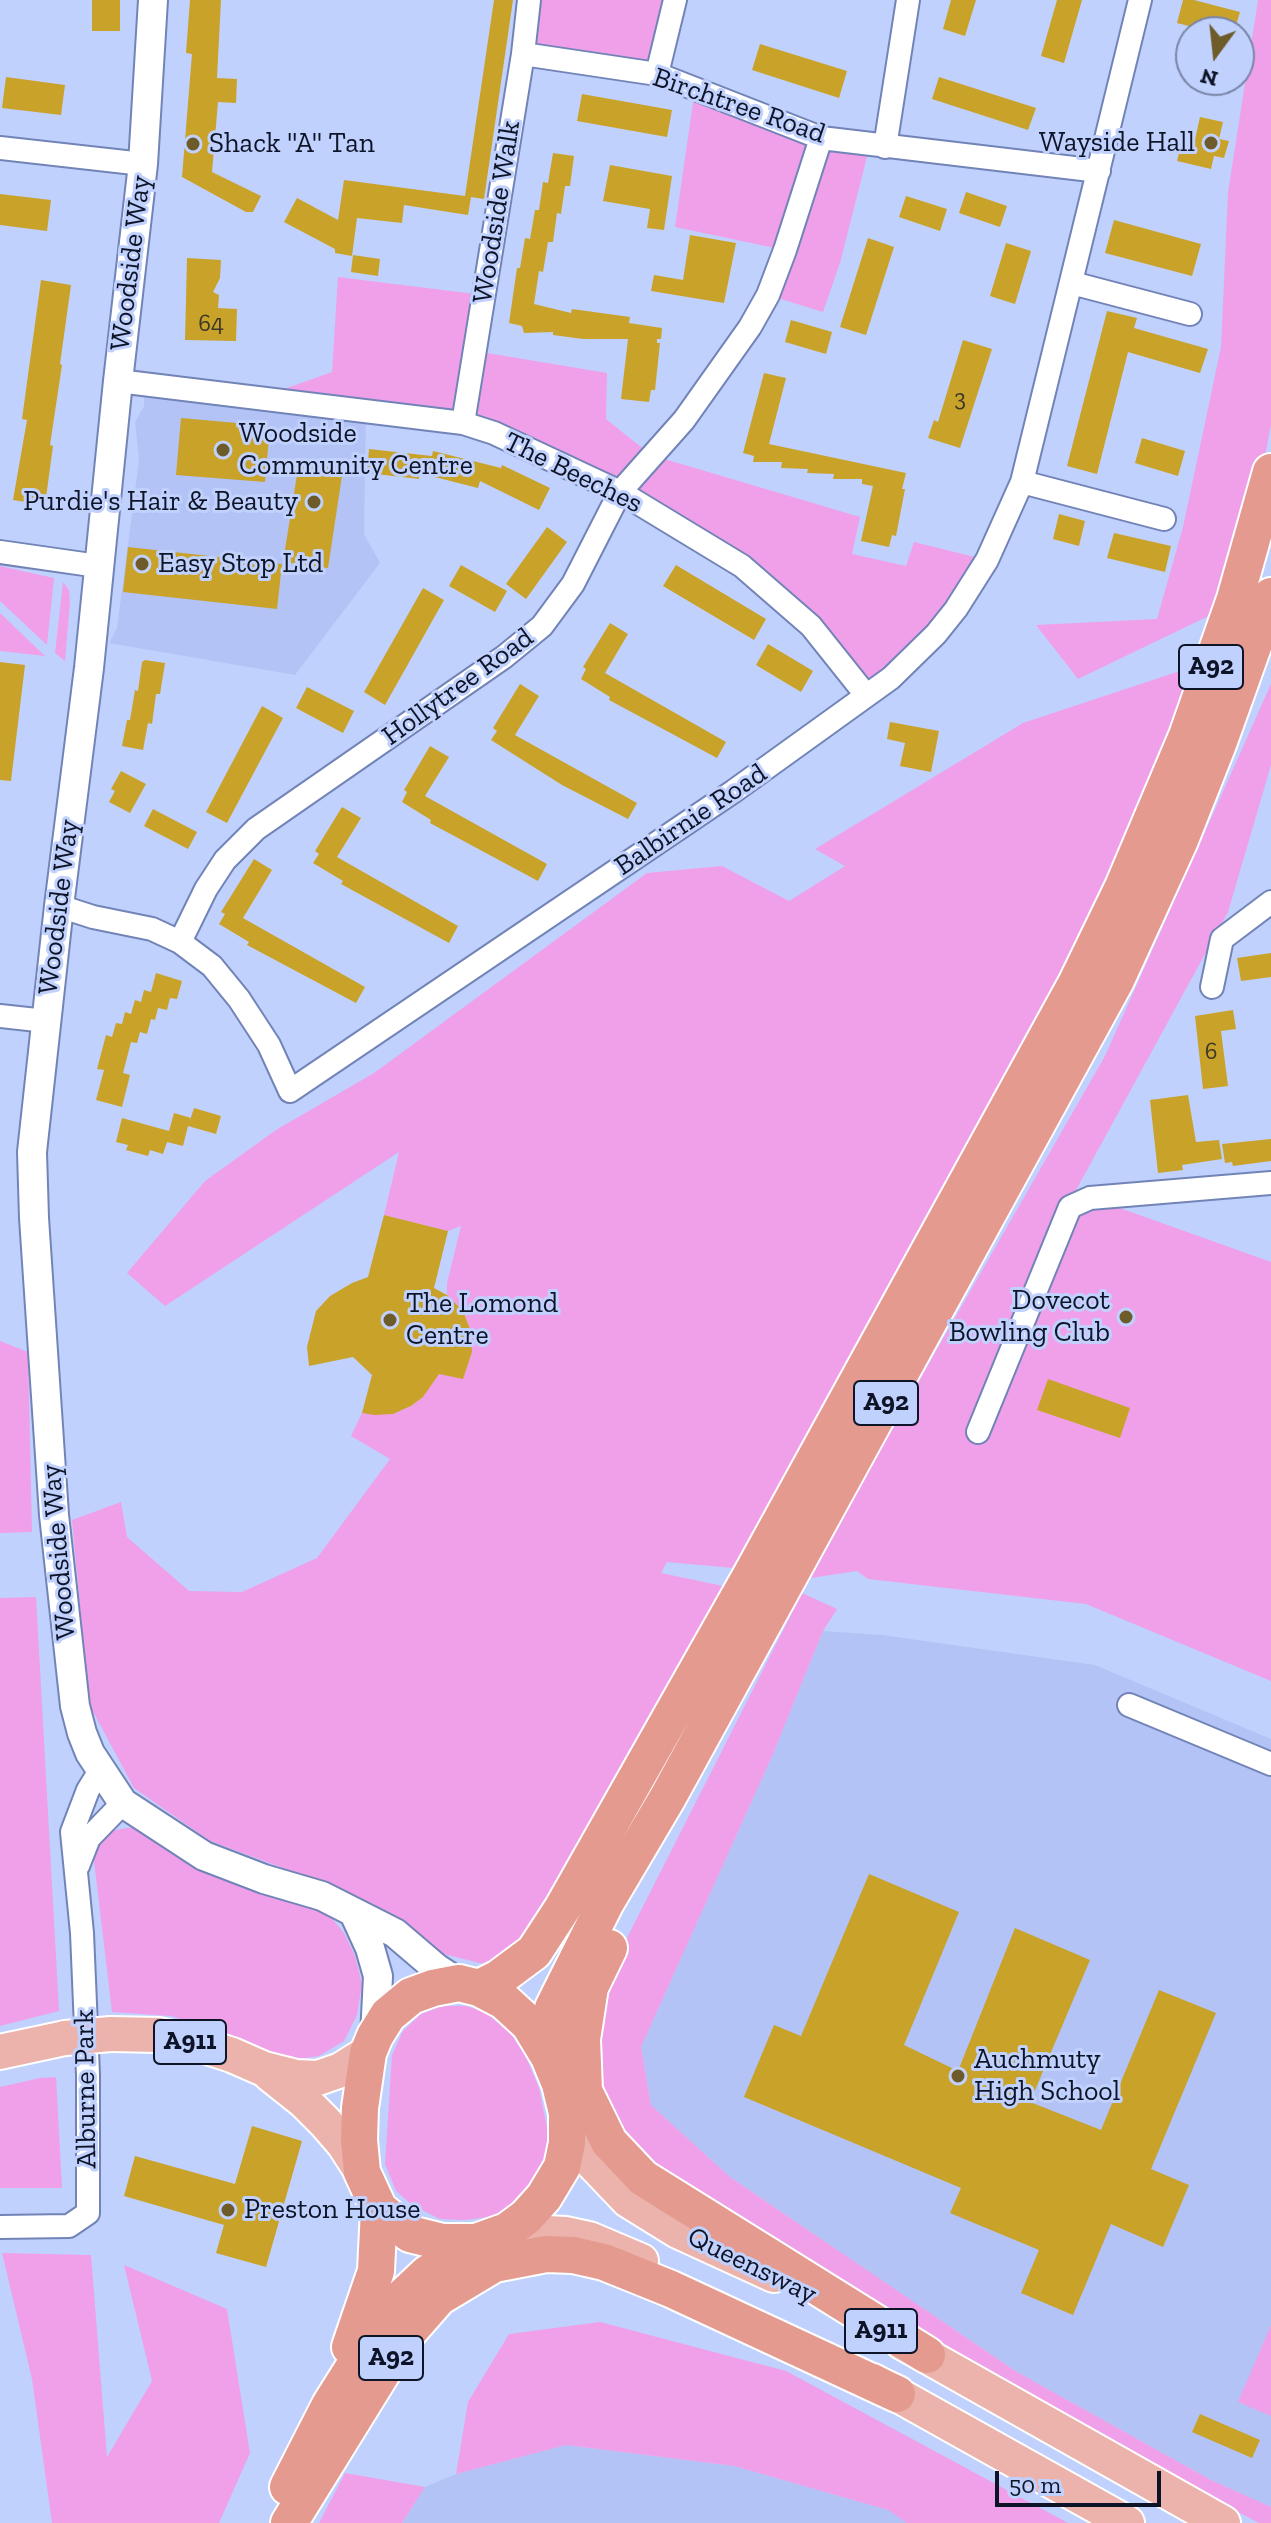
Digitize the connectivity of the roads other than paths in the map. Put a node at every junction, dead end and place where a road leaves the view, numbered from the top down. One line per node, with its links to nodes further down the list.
1 (153, 0): 11 (street, Woodside Way)
2 (529, 0): 6 (street, Woodside Walk)
3 (675, 0): 7 (street)
4 (908, 0): 9 (street)
5 (1140, 0): 12 (street, Balbirnie Road)
6 (523, 54): 7 (street, Birchtree Road); 16 (street, Woodside Walk)
7 (657, 74): 8 (street, Birchtree Road)
8 (821, 138): 9 (street, Birchtree Road); 19 (street, Hollytree Road)
9 (885, 147): 12 (street, Birchtree Road)
10 (0, 148): 11 (street)
11 (143, 164): 15 (street, Woodside Way)
12 (1099, 171): 13 (street, Balbirnie Road)
13 (1072, 283): 14 (street); 18 (street, Balbirnie Road)
14 (1190, 314)
15 (118, 381): 16 (street, The Beeches); 22 (street, Woodside Way)
16 (463, 423): 19 (street, The Beeches)
17 (1271, 472): 23 (highway, A92)
18 (1022, 482): 20 (street); 24 (street, Balbirnie Road)
19 (620, 492): 24 (street, The Beeches); 28 (street, Hollytree Road)
20 (1164, 519)
21 (0, 552): 22 (street)
22 (98, 566): 27 (street, Woodside Way)
23 (1258, 600): 25 (highway, A92)
24 (866, 695): 28 (street, Balbirnie Road)
25 (1202, 740): 37 (highway, A92); 41 (highway, A92)
26 (1271, 902): 29 (street)
27 (59, 906): 28 (street); 31 (street, Woodside Way)
28 (180, 942)
29 (1212, 987)
30 (0, 1016): 31 (street)
31 (46, 1021): 36 (street, Woodside Way)
32 (1271, 1183): 33 (street)
33 (978, 1432)
34 (1129, 1705): 35 (street)
35 (1271, 1764)
36 (101, 1769): 38 (street, Woodside Way); 39 (street, Alburne Park)
37 (668, 1797): 44 (highway, A92); 51 (highway, A92)
38 (123, 1803): 39 (street, Alburne Park); 40 (street)
39 (75, 1873): 49 (street, Alburne Park)
40 (354, 1913): 41 (street); 42 (street)
41 (469, 1985): 42 (highway, A92); 44 (highway, A92)
42 (371, 2045): 45 (main road, A911); 47 (highway, A92)
43 (0, 2052): 45 (main road, A911, bridge)
44 (549, 2057): 46 (highway, A92)
45 (264, 2069): 47 (main road, A911)
46 (567, 2113): 50 (highway, A92); 51 (main road, Queensway / A911)
47 (362, 2172): 48 (highway, A92)
48 (379, 2209): 50 (highway, A92); 53 (highway, A92)
49 (0, 2227)
50 (491, 2237): 52 (main road, Queensway / A911); 53 (highway, A92)
51 (927, 2355): 57 (main road, Queensway / A911)
52 (897, 2394): 55 (highway, A92); 56 (main road, Queensway / A911)
53 (330, 2405): 54 (highway, A92)
54 (272, 2523)
55 (289, 2523)
56 (1127, 2523)
57 (1223, 2523)

